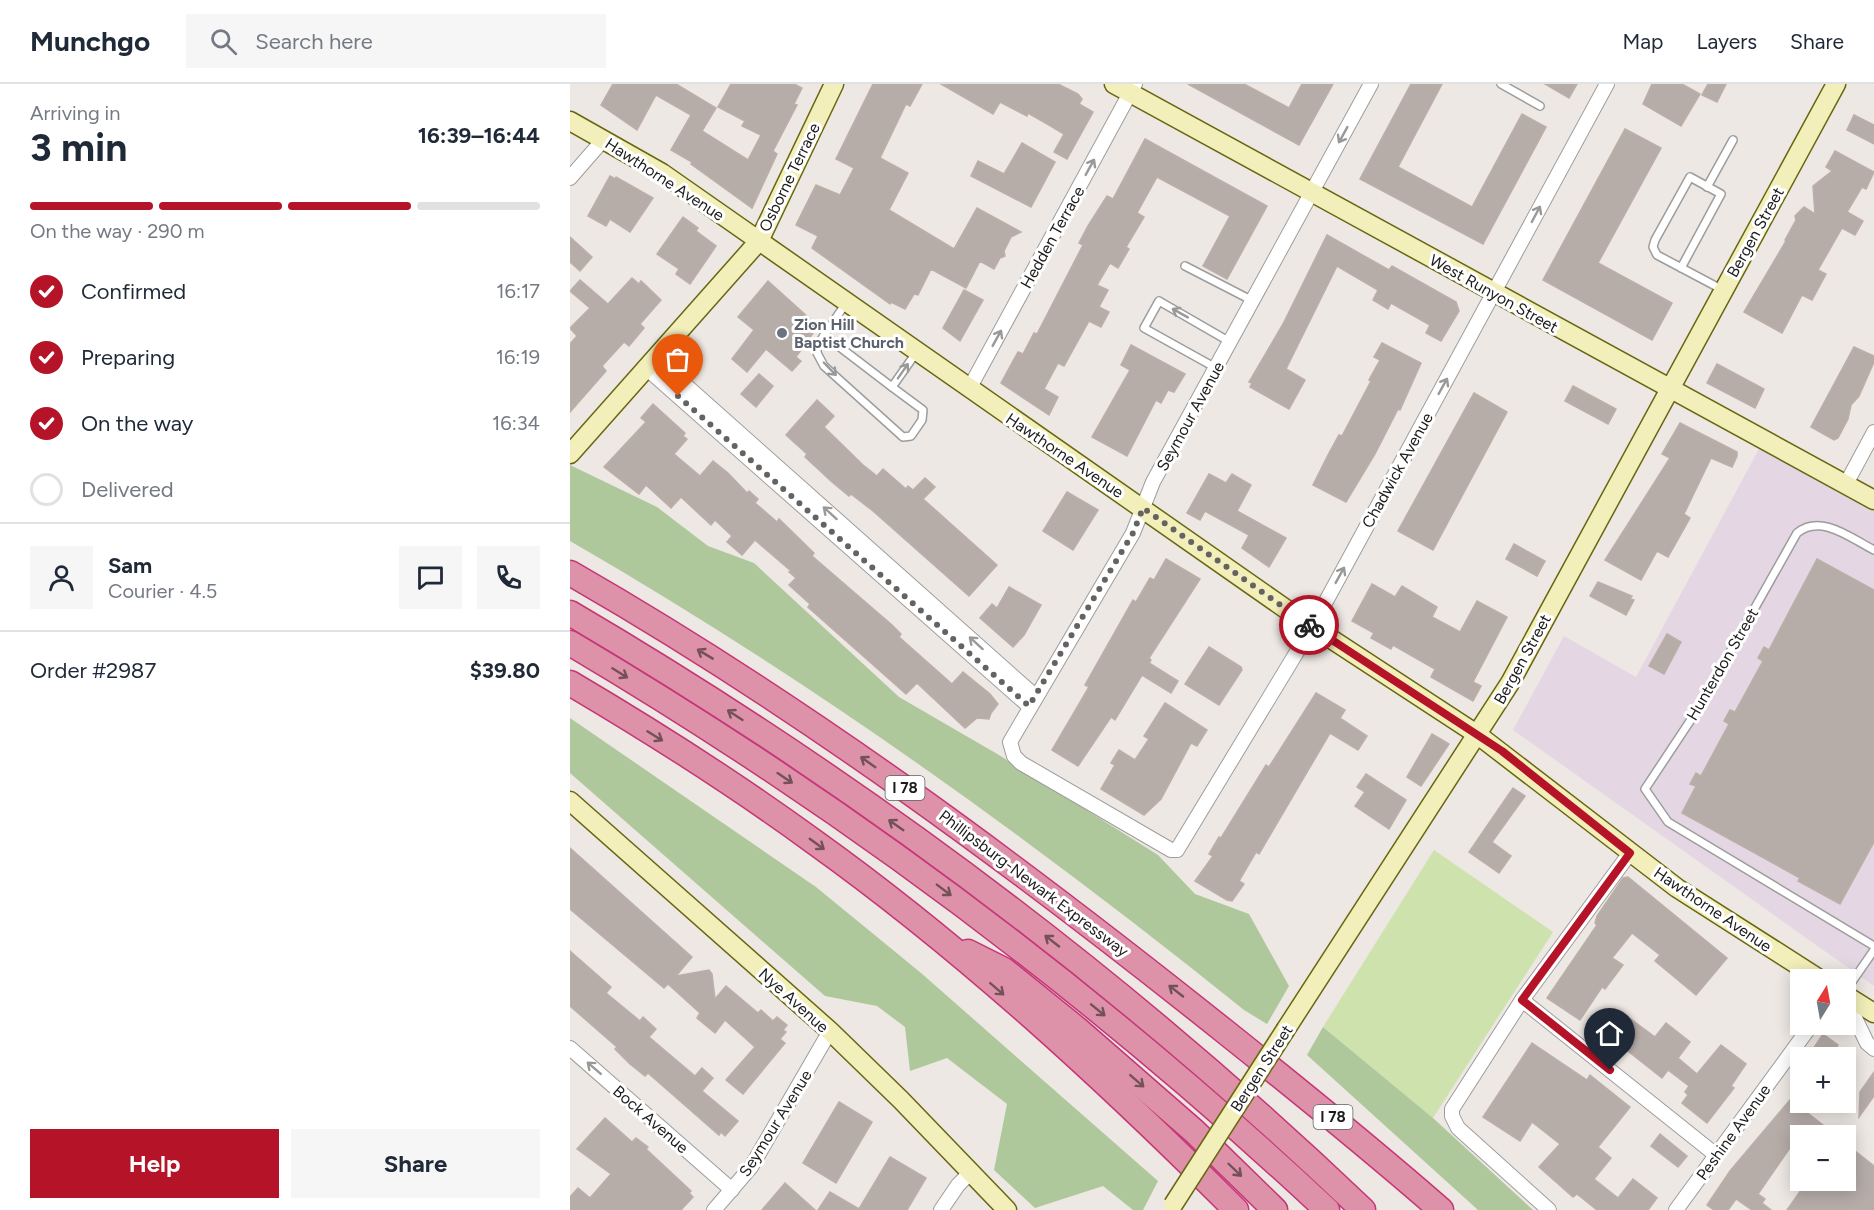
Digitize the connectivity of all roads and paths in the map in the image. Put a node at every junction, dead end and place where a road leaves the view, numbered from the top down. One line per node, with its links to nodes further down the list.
1 (834, 84): 15 (street, Osborne Terrace)
2 (1114, 84): 7 (street, West Runyon Street)
3 (1371, 84): 14 (street, Seymour Avenue, one-way to 14)
4 (1501, 84): 8 (lane)
5 (1607, 84): 19 (street, Chadwick Avenue, one-way to 5)
6 (1836, 84): 18 (street, Bergen Street)
7 (1133, 88): 14 (street, West Runyon Street); 28 (street, Hedden Terrace, one-way to 7)
8 (1540, 106)
9 (570, 121): 10 (street, Hawthorne Avenue)
10 (604, 139): 12 (street); 15 (street, Hawthorne Avenue)
11 (1733, 140): 13 (lane)
12 (570, 177)
13 (1707, 187): 17 (lane); 17 (lane)
14 (1312, 191): 19 (street, West Runyon Street); 20 (street, Seymour Avenue)
15 (759, 241): 21 (street, Hawthorne Avenue); 25 (street, Osborne Terrace)
16 (1185, 266): 20 (lane)
17 (1681, 268): 18 (lane)
18 (1723, 291): 29 (street, Bergen Street)
19 (1494, 293): 29 (street, West Runyon Street); 38 (street, Chadwick Avenue, one-way to 19)
20 (1253, 301): 23 (street, Seymour Avenue)
21 (846, 303): 22 (lane); 24 (street, Hawthorne Avenue)
22 (824, 335): 27 (lane); 27 (lane, one-way to 27)
23 (1230, 342): 26 (street, Seymour Avenue); 26 (lane, one-way to 26)
24 (916, 352): 27 (lane, one-way to 24); 28 (street, Hawthorne Avenue)
25 (650, 362): 31 (street, Osborne Terrace); 41 (street)
26 (1216, 369): 34 (street, Seymour Avenue)
27 (892, 387)
28 (969, 389): 34 (street, Hawthorne Avenue)
29 (1669, 389): 32 (street, West Runyon Street); 42 (street, Bergen Street)
30 (1874, 432): 32 (street)
31 (570, 454)
32 (1846, 484): 33 (street, West Runyon Street)
33 (1874, 500)
34 (1143, 508): 38 (street, Hawthorne Avenue); 41 (street, Seymour Avenue)
35 (1874, 550): 47 (lane, Hunterdon Street)
36 (570, 573): 54 (highway, Phillipsburg-Newark Expressway / I 78, one-way to 36)
37 (570, 614): 59 (highway, I 78, one-way to 37)
38 (1312, 627): 42 (street, Hawthorne Avenue); 43 (street, Chadwick Avenue)
39 (570, 643): 60 (highway, one-way to 60)
40 (570, 683): 46 (highway, one-way to 46)
41 (1032, 701): 43 (street, Seymour Avenue)
42 (1478, 735): 45 (street, Hawthorne Avenue); 64 (street, Bergen Street, bridge)
43 (1010, 748)
44 (570, 801): 55 (street, Nye Avenue)
45 (1630, 853): 48 (street, Hawthorne Avenue); 50 (street)
46 (937, 937): 68 (highway, one-way to 68); 69 (highway, one-way to 69)
47 (1874, 948): 49 (lane)
48 (1804, 969)
49 (1856, 977)
50 (1522, 1000): 61 (street); 76 (street)
51 (1856, 1001): 52 (street)
52 (1874, 1013)
53 (1856, 1018): 58 (street)
54 (1221, 1029): 74 (highway); 75 (highway, Phillipsburg-Newark Expressway / I 78)
55 (830, 1031): 62 (street, Nye Avenue); 63 (street, Seymour Avenue)
56 (1804, 1035): 61 (street, Peshine Avenue)
57 (570, 1048): 63 (street, Bock Avenue, one-way to 57)
58 (1874, 1049)
59 (1195, 1059): 72 (highway, I 78); 73 (highway)
60 (1212, 1106): 70 (highway); 71 (highway)
61 (1716, 1155): 77 (street, Peshine Avenue)
62 (971, 1172): 66 (street); 67 (street, Nye Avenue)
63 (732, 1190): 65 (street, Seymour Avenue)
64 (1171, 1208)
65 (714, 1210)
66 (941, 1210)
67 (1007, 1210)
68 (1236, 1210)
69 (1275, 1210)
70 (1303, 1210)
71 (1326, 1210)
72 (1363, 1210)
73 (1383, 1210)
74 (1418, 1210)
75 (1441, 1210)
76 (1549, 1210)
77 (1676, 1210)

